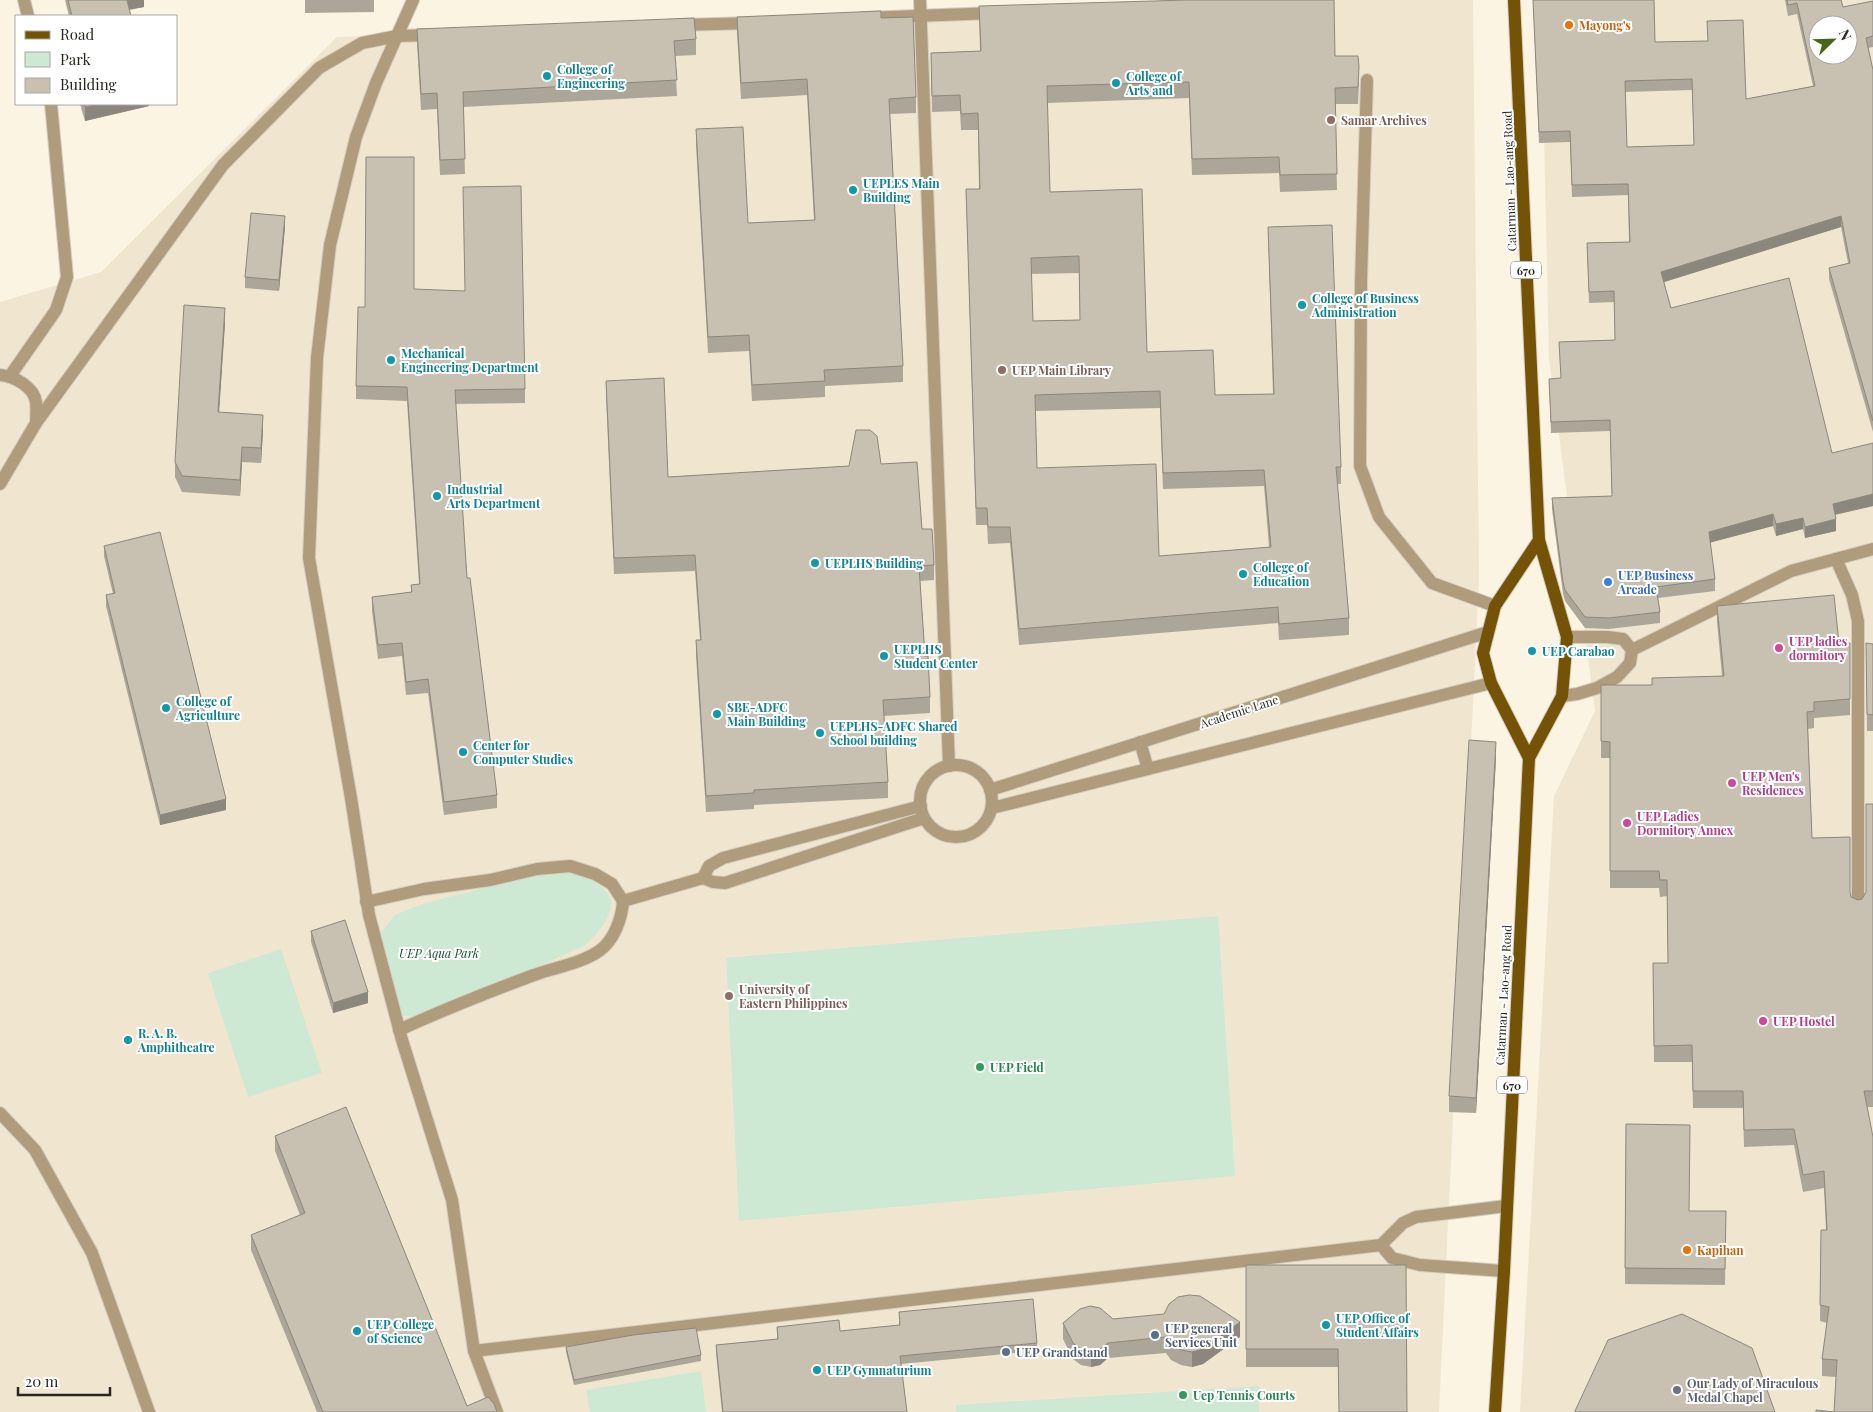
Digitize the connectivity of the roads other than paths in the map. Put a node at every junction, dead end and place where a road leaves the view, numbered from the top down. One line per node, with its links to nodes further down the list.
1 (24, 0): 6 (street)
2 (413, 0): 12 (street)
3 (920, 0): 7 (street)
4 (1514, 0): 18 (main road, Catarman - Lao-ang Road / 670)
5 (1007, 12): 7 (street)
6 (28, 15)
7 (921, 16): 8 (street); 29 (street)
8 (854, 19)
9 (765, 22): 10 (street)
10 (665, 26)
11 (446, 34): 12 (street)
12 (397, 36): 16 (street); 36 (street)
13 (1367, 80): 21 (street)
14 (51, 105): 15 (street)
15 (5, 375): 16 (street)
16 (36, 422): 17 (street)
17 (0, 484)
18 (1539, 540): 21 (main road); 23 (main road, Catarman - Lao-ang Road / 670)
19 (1873, 549): 20 (street)
20 (1836, 559): 24 (street); 37 (street)
21 (1495, 606): 22 (main road)
22 (1488, 632): 25 (main road); 27 (street, Academic Lane)
23 (1567, 637): 24 (street); 26 (main road, Catarman - Lao-ang Road / 670)
24 (1632, 650): 26 (street)
25 (1491, 684): 28 (main road); 30 (street)
26 (1562, 696): 28 (main road, Catarman - Lao-ang Road / 670)
27 (1140, 742): 30 (street); 31 (street, Academic Lane)
28 (1529, 758): 40 (main road, Catarman - Lao-ang Road / 670)
29 (948, 766): 31 (street); 33 (street)
30 (1148, 769): 32 (street)
31 (990, 790): 32 (street)
32 (992, 808): 33 (street)
33 (922, 812): 34 (street); 34 (street)
34 (703, 878): 35 (street)
35 (623, 901): 36 (street); 38 (street)
36 (366, 902): 38 (street)
37 (1858, 909)
38 (399, 1030): 43 (street)
39 (0, 1112): 44 (street)
40 (1506, 1206): 41 (street); 42 (main road, Catarman - Lao-ang Road / 670)
41 (1381, 1245): 42 (street); 43 (street)
42 (1504, 1271): 46 (main road, Catarman - Lao-ang Road / 670)
43 (474, 1351): 45 (street)
44 (149, 1412)
45 (497, 1412)
46 (1495, 1412)

